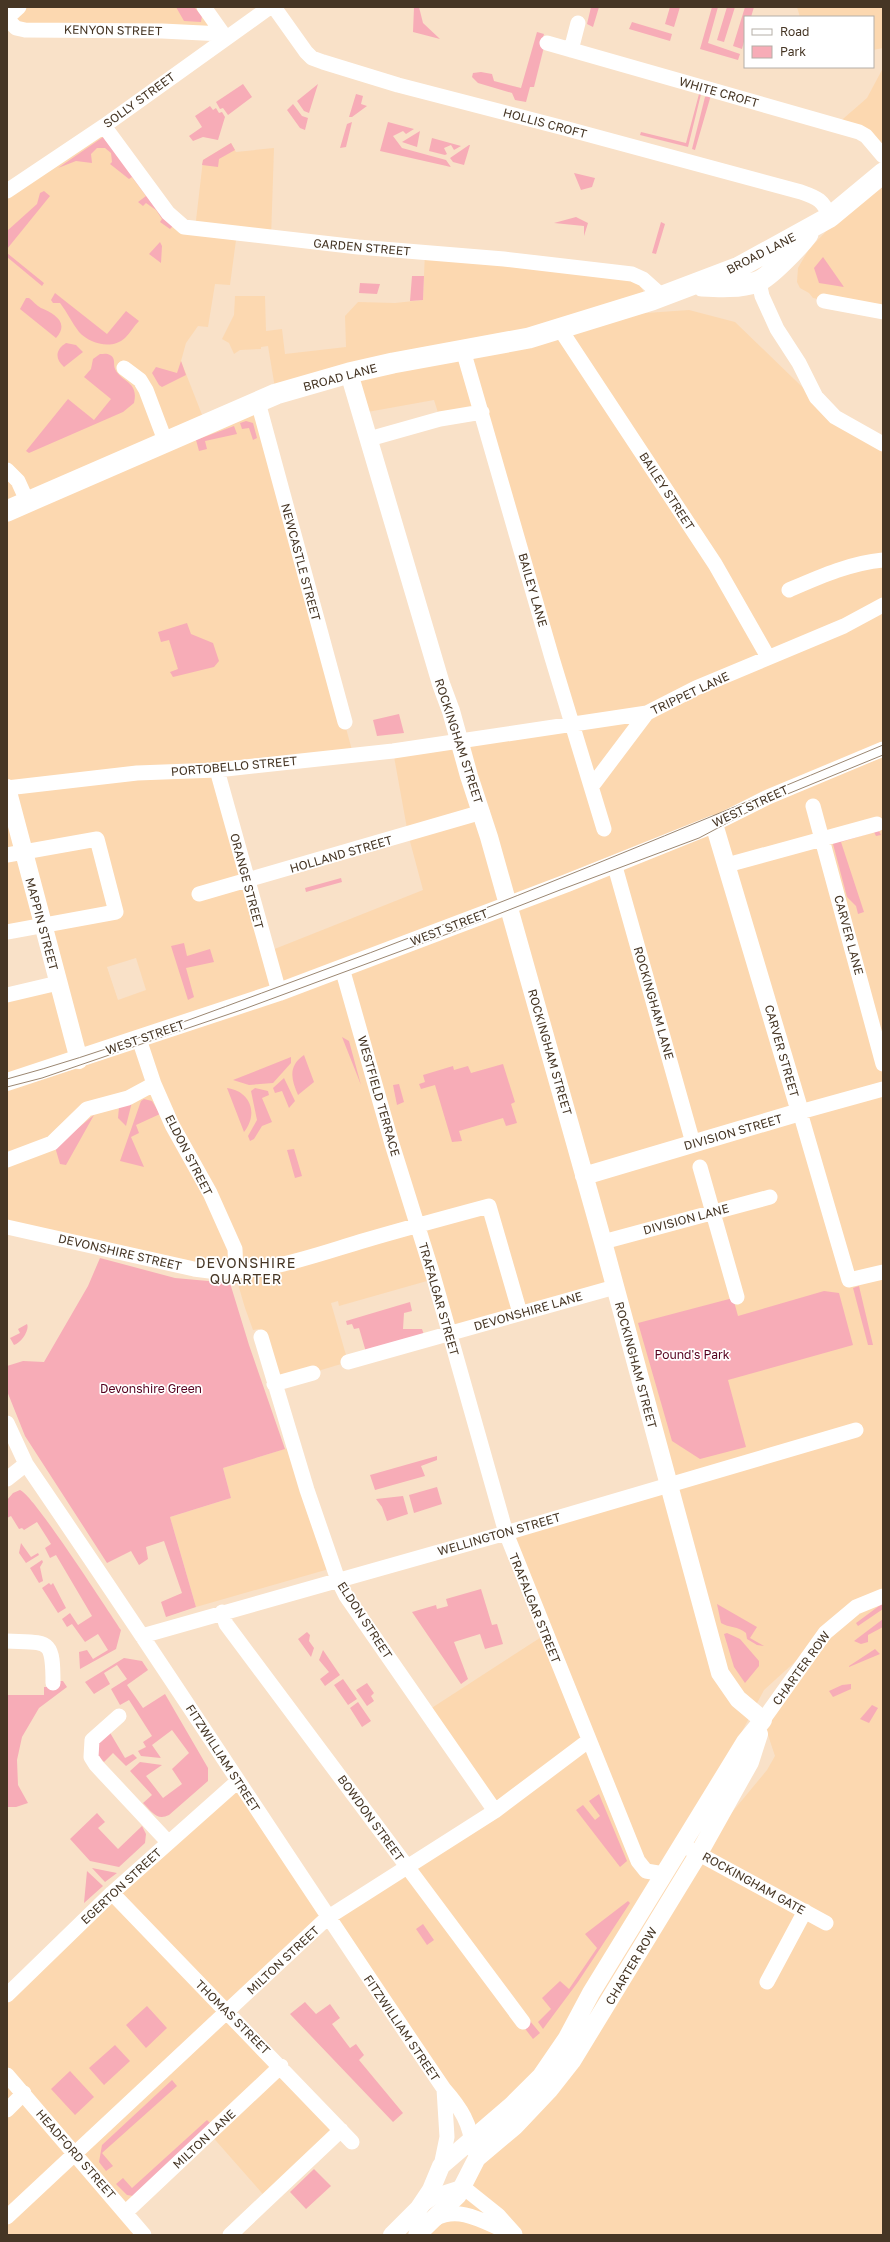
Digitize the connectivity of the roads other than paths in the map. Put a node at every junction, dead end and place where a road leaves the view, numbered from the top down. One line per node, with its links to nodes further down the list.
1 (19, 7): 5 (street)
2 (204, 7): 7 (street)
3 (270, 7): 7 (street, SOLLY STREET)
4 (274, 7): 14 (street, HOLLIS CROFT)
5 (7, 19): 7 (street, KENYON STREET)
6 (578, 22): 9 (street)
7 (225, 36): 10 (street, SOLLY STREET)
8 (546, 43): 9 (street, WHITE CROFT)
9 (571, 50): 11 (street, WHITE CROFT)
10 (104, 126): 13 (street, SOLLY STREET); 17 (street, GARDEN STREET)
11 (883, 156)
12 (883, 173): 14 (main road)
13 (7, 191)
14 (821, 222): 15 (main road, BROAD LANE); 16 (main road, BROAD LANE)
15 (768, 251): 16 (main road, BROAD LANE); 16 (main road)
16 (754, 276): 17 (main road, BROAD LANE); 28 (street)
17 (662, 296): 20 (main road, BROAD LANE)
18 (824, 301): 19 (street)
19 (883, 312)
20 (560, 329): 21 (main road, BROAD LANE); 35 (street, BAILEY STREET)
21 (463, 350): 23 (main road, BROAD LANE); 25 (street, BAILEY LANE)
22 (124, 368): 27 (street)
23 (349, 373): 24 (main road, BROAD LANE); 26 (street, ROCKINGHAM STREET)
24 (258, 402): 27 (main road, BROAD LANE); 37 (street, NEWCASTLE STREET)
25 (482, 412): 26 (street); 38 (street, BAILEY LANE)
26 (369, 439): 39 (street, ROCKINGHAM STREET)
27 (166, 443): 30 (main road, BROAD LANE)
28 (883, 444)
29 (7, 470): 30 (street)
30 (28, 503): 31 (main road, BROAD LANE)
31 (7, 511)
32 (883, 560): 33 (street)
33 (789, 590)
34 (883, 605): 35 (street, TRIPPET LANE)
35 (768, 657): 36 (street, TRIPPET LANE)
36 (647, 713): 38 (street, TRIPPET LANE); 42 (street)
37 (345, 722)
38 (572, 726): 39 (street, TRIPPET LANE); 42 (street, BAILEY LANE)
39 (460, 743): 41 (street, PORTOBELLO STREET); 45 (street, ROCKINGHAM STREET)
40 (883, 749): 46 (street, WEST STREET)
41 (217, 770): 43 (street, PORTOBELLO STREET); 53 (street, ORANGE STREET)
42 (592, 786): 48 (street, BAILEY LANE)
43 (7, 788): 50 (street, MAPPIN STREET)
44 (813, 806): 49 (street, CARVER LANE)
45 (482, 812): 53 (street, HOLLAND STREET); 55 (street, ROCKINGHAM STREET)
46 (714, 824): 51 (street, WEST STREET); 52 (street, CARVER STREET)
47 (877, 824): 49 (street)
48 (604, 829)
49 (823, 838): 52 (street); 64 (street, CARVER LANE)
50 (15, 854): 56 (street, MAPPIN STREET); 56 (street)
51 (614, 863): 55 (street, WEST STREET); 69 (street, ROCKINGHAM LANE)
52 (727, 865): 68 (street, CARVER STREET)
53 (247, 882): 54 (street, HOLLAND STREET); 60 (street, ORANGE STREET)
54 (199, 894)
55 (508, 904): 58 (street, WEST STREET); 72 (street, ROCKINGHAM STREET)
56 (43, 926): 57 (street); 59 (street, MAPPIN STREET)
57 (7, 932)
58 (342, 968): 60 (street, WEST STREET); 75 (street, WESTFIELD TERRACE)
59 (58, 983): 61 (street); 63 (street, MAPPIN STREET)
60 (279, 992): 62 (street, WEST STREET)
61 (7, 995)
62 (139, 1039): 63 (street, WEST STREET); 66 (street, ELDON STREET)
63 (79, 1060): 65 (street, WEST STREET)
64 (883, 1064)
65 (7, 1082)
66 (154, 1084): 70 (street); 78 (street, ELDON STREET)
67 (883, 1089): 68 (street, DIVISION STREET)
68 (800, 1112): 69 (street, DIVISION STREET); 79 (street, CARVER STREET)
69 (694, 1143): 72 (street, DIVISION STREET)
70 (7, 1160)
71 (700, 1167): 74 (street)
72 (584, 1176): 77 (street, ROCKINGHAM STREET)
73 (770, 1197): 74 (street, DIVISION LANE)
74 (714, 1211): 77 (street, DIVISION LANE); 81 (street)
75 (418, 1224): 78 (street, DEVONSHIRE STREET); 82 (street); 83 (street, TRAFALGAR STREET)
76 (7, 1227): 78 (street, DEVONSHIRE STREET)
77 (603, 1242): 80 (street, ROCKINGHAM STREET)
78 (236, 1271)
79 (883, 1272)
80 (615, 1287): 82 (street, DEVONSHIRE LANE); 92 (street, ROCKINGHAM STREET)
81 (737, 1297)
82 (520, 1313): 83 (street, DEVONSHIRE LANE)
83 (449, 1333): 85 (street, DEVONSHIRE LANE); 93 (street, TRAFALGAR STREET)
84 (261, 1336): 87 (street, ELDON STREET)
85 (348, 1362)
86 (313, 1373): 87 (street)
87 (274, 1384): 94 (street, ELDON STREET)
88 (7, 1423): 90 (street, FITZWILLIAM STREET)
89 (856, 1430): 92 (street, WELLINGTON STREET)
90 (26, 1464): 91 (street); 97 (street, FITZWILLIAM STREET)
91 (7, 1479)
92 (668, 1485): 93 (street, WELLINGTON STREET); 101 (street, ROCKINGHAM STREET)
93 (506, 1532): 94 (street, WELLINGTON STREET); 102 (street, TRAFALGAR STREET)
94 (338, 1580): 96 (street, WELLINGTON STREET); 104 (street, ELDON STREET)
95 (883, 1596): 101 (street, CHARTER ROW)
96 (222, 1612): 97 (street, WELLINGTON STREET); 108 (street, BOWDON STREET)
97 (142, 1636): 103 (street, FITZWILLIAM STREET)
98 (7, 1642): 99 (street)
99 (53, 1683)
100 (119, 1716): 105 (street)
101 (763, 1720): 106 (street, CHARTER ROW); 107 (street, CHARTER ROW)
102 (588, 1741): 104 (street, MILTON STREET); 109 (street, TRAFALGAR STREET)
103 (238, 1781): 105 (street, EGERTON STREET); 112 (street, FITZWILLIAM STREET)
104 (495, 1811): 108 (street, MILTON STREET)
105 (168, 1842): 110 (street, EGERTON STREET)
106 (682, 1845): 107 (street, ROCKINGHAM GATE); 109 (street, CHARTER ROW)
107 (699, 1853): 111 (street, ROCKINGHAM GATE); 127 (street, CHARTER ROW)
108 (408, 1868): 112 (street, MILTON STREET); 117 (street, BOWDON STREET)
109 (664, 1874): 124 (street, CHARTER ROW)
110 (112, 1893): 115 (street, EGERTON STREET); 116 (street, THOMAS STREET)
111 (805, 1911): 113 (street, ROCKINGHAM GATE); 114 (street)
112 (327, 1918): 116 (street, MILTON STREET); 120 (street, FITZWILLIAM STREET)
113 (826, 1923)
114 (767, 1982)
115 (7, 1994)
116 (228, 2012): 118 (street, THOMAS STREET); 126 (street, MILTON STREET)
117 (523, 2022)
118 (281, 2066): 123 (street, THOMAS STREET); 131 (street, MILTON LANE)
119 (7, 2075): 121 (street, HEADFORD STREET)
120 (444, 2090): 124 (street, FITZWILLIAM STREET); 128 (street, FITZWILLIAM STREET)
121 (24, 2093): 122 (street); 126 (street, HEADFORD STREET)
122 (7, 2110)
123 (341, 2130): 125 (street, THOMAS STREET); 135 (street)
124 (472, 2139): 127 (street, FITZWILLIAM STREET); 128 (street, CHARTER ROW)
125 (352, 2142)
126 (74, 2154): 131 (street, HEADFORD STREET); 132 (street, MILTON STREET)
127 (472, 2164): 129 (street, CHARTER ROW)
128 (441, 2166): 130 (street)
129 (463, 2187): 130 (street); 133 (street, CHARTER ROW); 138 (street)
130 (418, 2208): 136 (street)
131 (126, 2212): 134 (street, HEADFORD STREET)
132 (7, 2217)
133 (435, 2220): 137 (street, CHARTER ROW); 138 (street)
134 (144, 2235)
135 (230, 2235)
136 (392, 2235)
137 (417, 2235)
138 (516, 2235)

